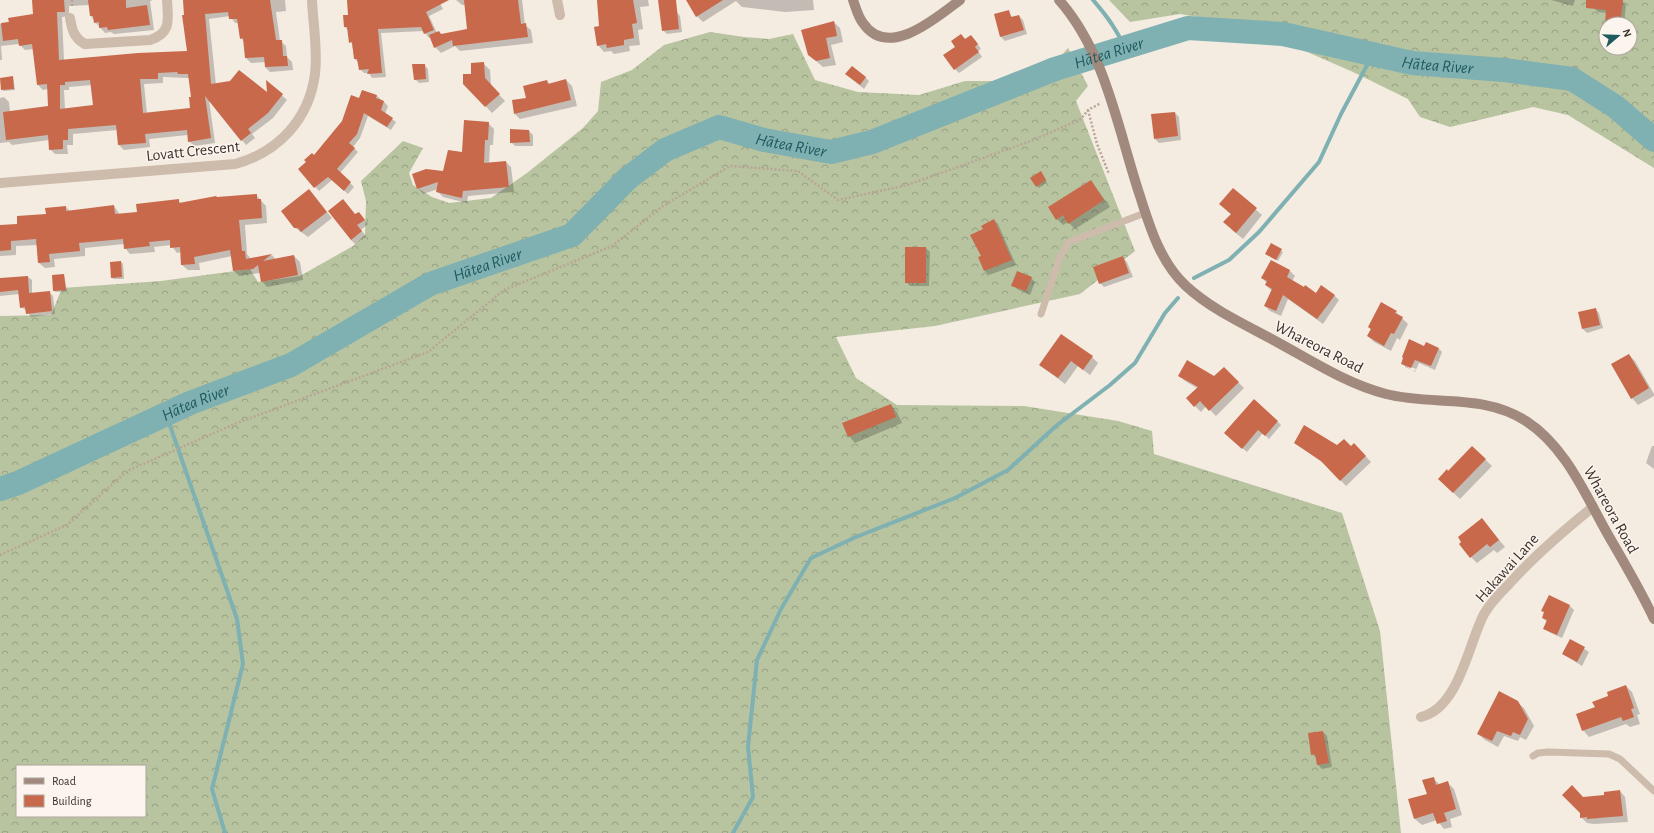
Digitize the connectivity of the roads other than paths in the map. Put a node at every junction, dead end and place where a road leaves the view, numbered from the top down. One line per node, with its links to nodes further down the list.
1 (167, 0): 8 (street)
2 (312, 0): 9 (street, Lovatt Crescent)
3 (557, 0): 7 (street)
4 (853, 0): 5 (street)
5 (960, 0)
6 (1059, 0): 10 (street, Whareora Road)
7 (560, 15)
8 (70, 18)
9 (0, 183)
10 (1145, 213): 11 (lane); 12 (street, Whareora Road)
11 (1041, 314)
12 (1592, 507): 13 (street, Whareora Road); 14 (street, Hakawai Lane)
13 (1654, 619)
14 (1421, 717)
15 (1533, 756): 16 (lane)
16 (1654, 791)

